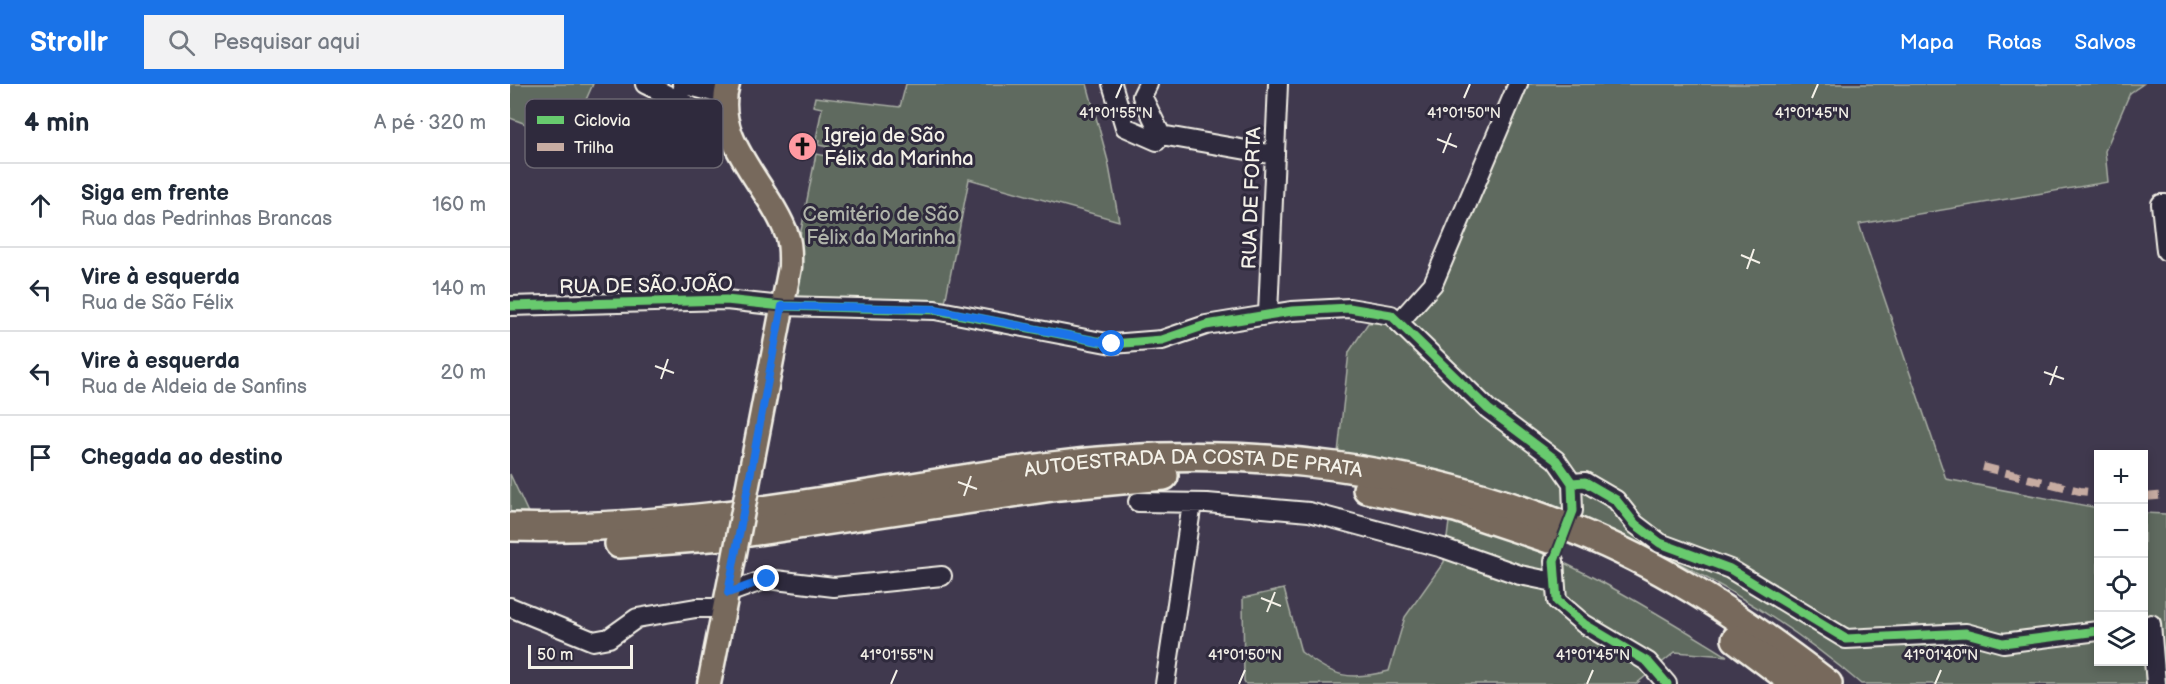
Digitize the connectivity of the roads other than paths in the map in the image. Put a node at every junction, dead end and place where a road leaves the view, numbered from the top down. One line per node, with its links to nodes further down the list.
1 (645, 84): 8 (street)
2 (682, 84): 7 (street)
3 (1112, 84): 11 (street)
4 (1148, 84): 11 (street)
5 (1278, 84): 12 (street, RUA DE FORTA)
6 (1518, 84): 18 (street)
7 (727, 90): 10 (main road)
8 (676, 99)
9 (723, 122): 10 (street)
10 (727, 124): 16 (main road)
11 (1161, 135): 12 (street)
12 (1275, 155): 17 (street, RUA DE FORTA)
13 (2166, 204): 14 (street)
14 (2166, 251)
15 (510, 306): 16 (street, RUA DE SÃO JOÃO)
16 (782, 306): 17 (street, RUA DE SÃO JOÃO); 28 (main road, bridge)
17 (1268, 314): 18 (street, RUA DE SÃO JOÃO)
18 (1399, 322): 19 (street)
19 (1572, 483): 22 (street); 31 (street)
20 (1138, 502): 21 (street)
21 (1192, 503): 27 (street); 33 (street)
22 (1573, 511)
23 (510, 527): 36 (highway, AUTOESTRADA DA COSTA DE PRATA)
24 (510, 546): 35 (highway, AUTOESTRADA DA COSTA DE PRATA)
25 (1554, 561): 27 (street)
26 (942, 576): 28 (street)
27 (1554, 582): 34 (street)
28 (728, 592): 29 (street); 32 (main road)
29 (510, 607)
30 (2153, 623): 37 (street)
31 (2094, 632)
32 (709, 684)
33 (1165, 684)
34 (1667, 684)
35 (1796, 684)
36 (1828, 684)
37 (2156, 684)

